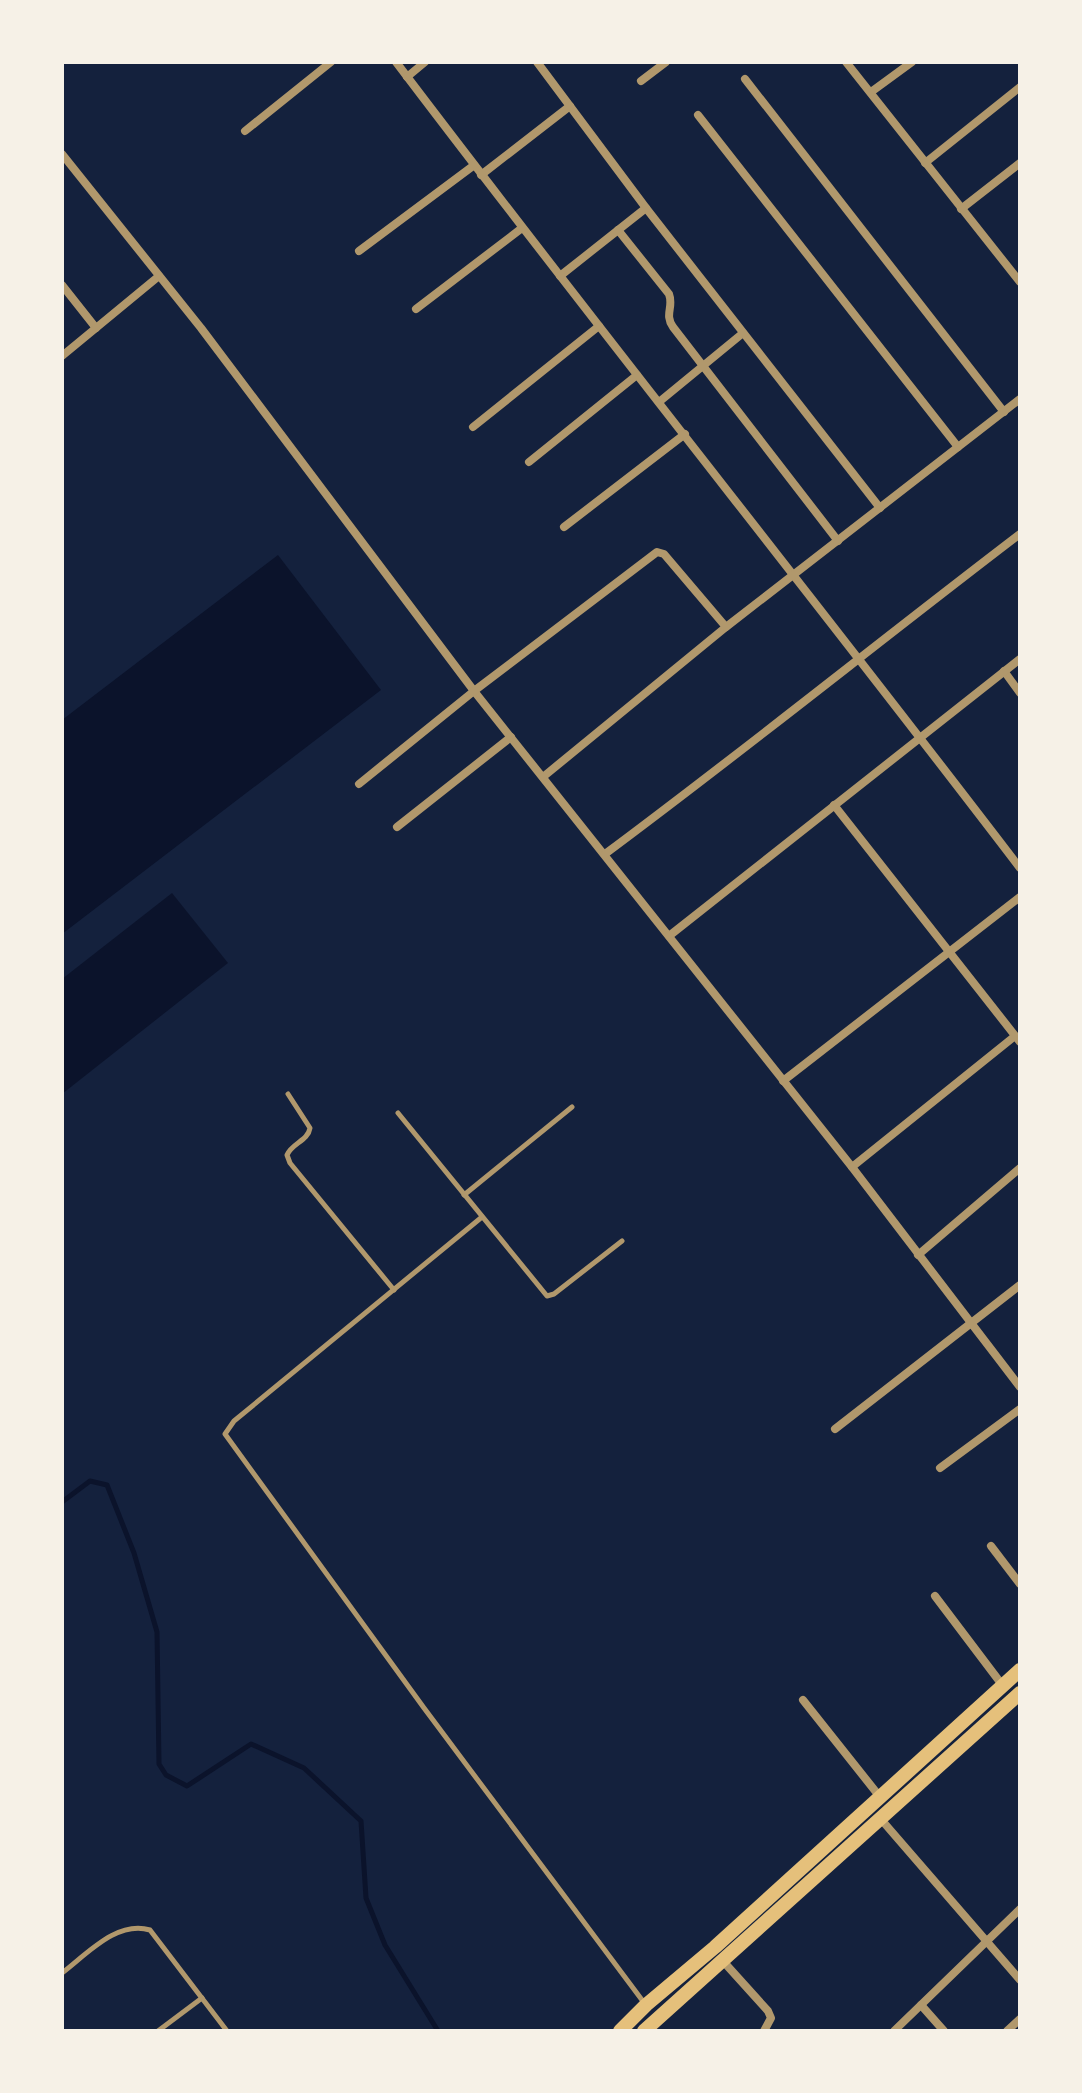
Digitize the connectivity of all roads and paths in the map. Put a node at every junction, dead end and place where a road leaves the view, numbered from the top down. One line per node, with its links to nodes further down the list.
1 (331, 62): 15 (street)
2 (396, 62): 8 (street)
3 (425, 62): 8 (street)
4 (537, 62): 13 (street)
5 (666, 62): 10 (street)
6 (846, 62): 12 (street)
7 (912, 62): 12 (street)
8 (407, 77): 19 (street)
9 (745, 79): 39 (street)
10 (641, 81)
11 (1020, 87): 17 (street)
12 (871, 92): 17 (street)
13 (570, 106): 20 (street); 21 (street)
14 (698, 115): 42 (street)
15 (245, 131)
16 (62, 154): 26 (street)
17 (925, 163): 22 (street)
18 (1020, 163): 22 (street)
19 (473, 166): 20 (street); 25 (street)
20 (481, 175): 23 (street)
21 (646, 208): 24 (street); 33 (street)
22 (961, 209): 28 (street)
23 (522, 228): 27 (street); 30 (street)
24 (618, 230): 27 (street); 35 (street)
25 (359, 251)
26 (159, 276): 32 (street); 53 (street)
27 (560, 276): 31 (street)
28 (1018, 277)
29 (62, 285): 32 (street)
30 (416, 309)
31 (599, 326): 36 (street); 40 (street)
32 (96, 328): 34 (street)
33 (743, 333): 35 (street); 44 (street)
34 (62, 356)
35 (702, 368): 38 (street); 47 (street)
36 (637, 375): 38 (street); 43 (street)
37 (1020, 399): 39 (street)
38 (659, 402): 41 (street)
39 (1004, 412): 42 (street)
40 (473, 427)
41 (685, 434): 45 (street); 48 (street)
42 (958, 447): 44 (street)
43 (529, 462)
44 (880, 508): 47 (street)
45 (564, 527)
46 (1020, 534): 50 (street)
47 (838, 541): 48 (street)
48 (794, 574): 49 (street); 50 (street)
49 (726, 627): 53 (street); 57 (street)
50 (858, 658): 56 (street); 61 (street)
51 (1020, 659): 52 (street)
52 (1004, 671): 54 (street); 56 (street)
53 (474, 691): 55 (street); 58 (street)
54 (1020, 693)
55 (511, 737): 57 (street); 60 (street)
56 (920, 738): 59 (street); 62 (street)
57 (543, 777): 61 (street)
58 (359, 784)
59 (834, 805): 64 (street); 65 (street)
60 (397, 827)
61 (605, 854): 64 (street)
62 (1020, 868)
63 (1020, 897): 65 (street)
64 (669, 936): 67 (street)
65 (950, 952): 66 (street); 67 (street)
66 (1018, 1039): 71 (street)
67 (783, 1081): 71 (street)
68 (288, 1094): 78 (lane)
69 (572, 1107): 73 (lane)
70 (398, 1113): 73 (lane)
71 (852, 1167): 76 (street)
72 (1020, 1168): 76 (street)
73 (464, 1195): 74 (lane)
74 (482, 1217): 75 (lane); 78 (lane)
75 (622, 1241)
76 (918, 1255): 79 (street)
77 (1020, 1285): 79 (street)
78 (394, 1290): 98 (lane)
79 (970, 1322): 80 (street); 82 (street)
80 (1020, 1387)
81 (1020, 1409): 83 (street)
82 (835, 1429)
83 (940, 1468)
84 (991, 1546): 85 (street)
85 (1020, 1584)
86 (935, 1596): 88 (street)
87 (1020, 1670): 88 (main road)
88 (1003, 1686): 91 (main road)
89 (1020, 1693): 91 (main road)
90 (803, 1700): 91 (street)
91 (877, 1807): 93 (street); 94 (main road); 98 (main road)
92 (1020, 1909): 93 (street)
93 (985, 1942): 96 (street); 99 (street)
94 (722, 1960): 104 (main road); 105 (street)
95 (62, 1973): 97 (lane)
96 (1020, 1980)
97 (202, 1998): 101 (lane); 102 (lane)
98 (646, 2005): 103 (main road)
99 (921, 2005): 106 (street); 107 (street)
100 (1020, 2019): 108 (street)
101 (158, 2031)
102 (227, 2031)
103 (620, 2031)
104 (644, 2031)
105 (764, 2031)
106 (894, 2031)
107 (944, 2031)
108 (1007, 2031)

